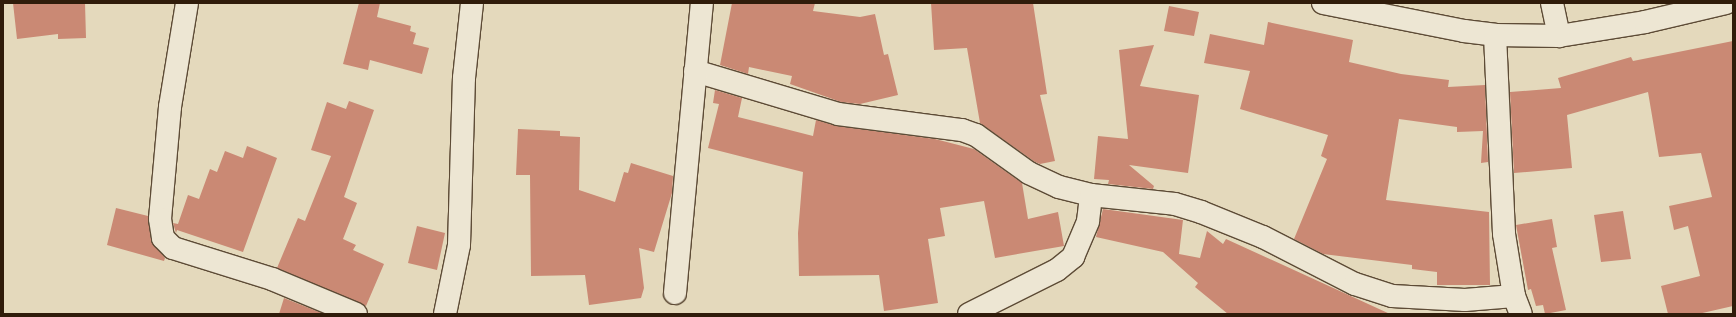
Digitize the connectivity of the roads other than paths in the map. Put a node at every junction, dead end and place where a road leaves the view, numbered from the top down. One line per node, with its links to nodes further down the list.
1 (187, 3): 13 (street)
2 (472, 3): 14 (street)
3 (702, 3): 9 (street)
4 (1323, 3): 7 (street)
5 (1552, 3): 8 (street)
6 (1726, 3): 8 (street)
7 (1495, 35): 8 (street); 12 (street)
8 (1559, 36)
9 (695, 71): 10 (street); 11 (street)
10 (1092, 194): 12 (street); 15 (street)
11 (675, 293)
12 (1518, 305)
13 (356, 314)
14 (445, 314)
15 (969, 314)

